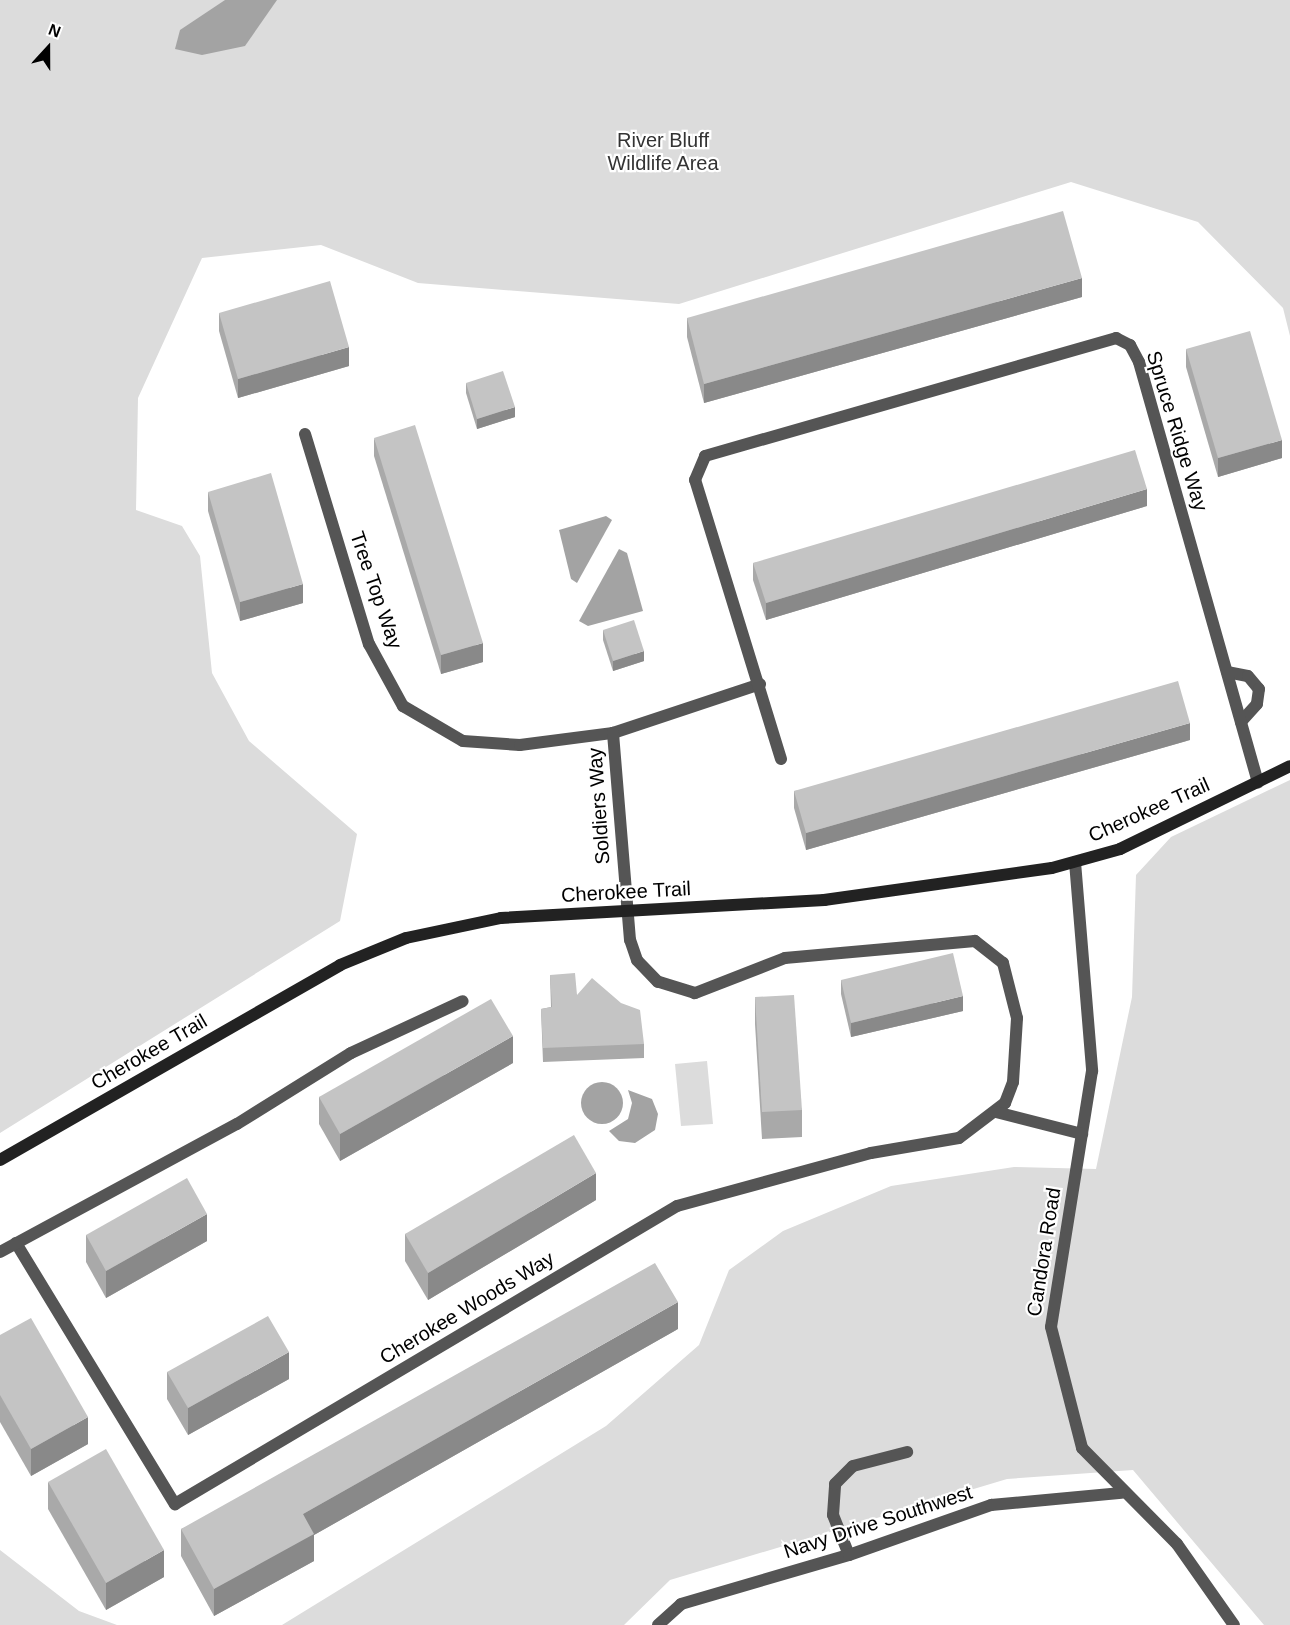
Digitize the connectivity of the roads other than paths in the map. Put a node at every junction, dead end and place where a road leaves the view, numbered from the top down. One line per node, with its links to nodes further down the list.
1 (305, 434): 5 (street, Tree Top Way)
2 (1227, 672): 3 (street, Spruce Ridge Way); 4 (street, Spruce Ridge Way); 4 (street)
3 (760, 684): 5 (street, Tree Top Way); 6 (street)
4 (1241, 722): 8 (street, Spruce Ridge Way)
5 (613, 734): 10 (street, Soldiers Way)
6 (781, 759)
7 (1290, 766): 8 (street, Cherokee Trail)
8 (1258, 783): 9 (street, Cherokee Trail)
9 (1075, 862): 10 (street, Cherokee Trail); 13 (street, Candora Road)
10 (626, 912): 12 (street, Cherokee Woods Way); 14 (street, Cherokee Trail)
11 (463, 1001): 15 (street)
12 (996, 1112): 13 (street); 15 (street, Cherokee Woods Way)
13 (1082, 1134): 18 (street, Candora Road)
14 (0, 1160)
15 (16, 1242): 16 (street)
16 (0, 1252)
17 (907, 1452): 19 (street)
18 (1121, 1493): 19 (street, Navy Drive Southwest); 21 (street, Candora Road)
19 (849, 1555): 20 (street, Navy Drive Southwest)
20 (658, 1625)
21 (1234, 1625)

